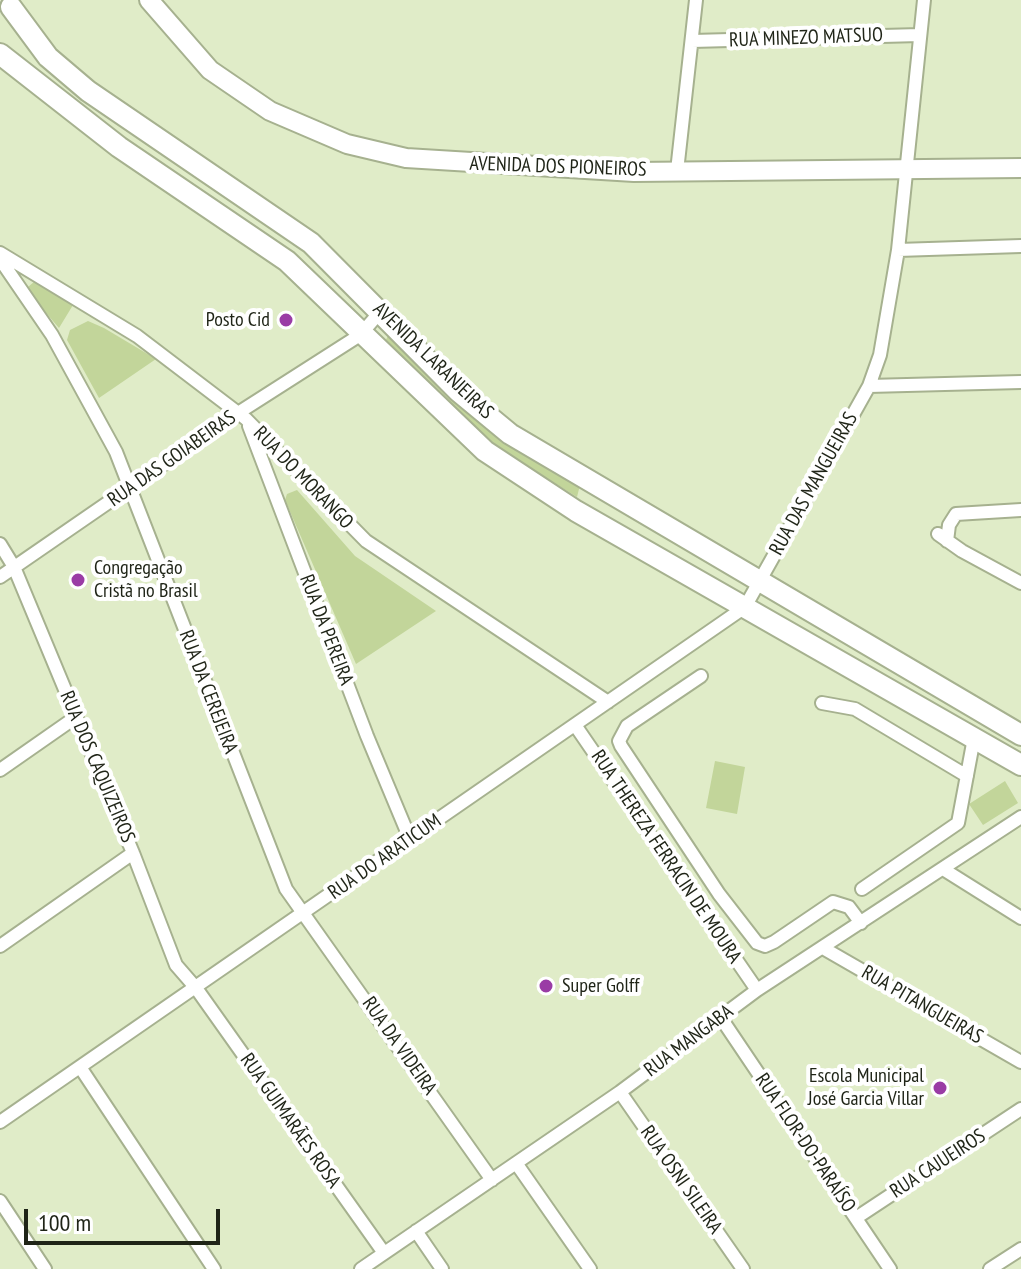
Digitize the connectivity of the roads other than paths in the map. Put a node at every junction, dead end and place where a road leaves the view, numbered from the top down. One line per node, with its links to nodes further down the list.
1 (149, 0): 10 (main road, AVENIDA DOS PIONEIROS)
2 (696, 0): 6 (street)
3 (924, 0): 5 (street, RUA DAS MANGUEIRAS)
4 (11, 6): 15 (main road, AVENIDA LARANJEIRAS)
5 (920, 35): 6 (street, RUA MINEZO MATSUO); 8 (street, RUA DAS MANGUEIRAS)
6 (692, 41): 10 (street)
7 (0, 54): 16 (main road, AVENIDA LARANJEIRAS)
8 (907, 168): 9 (main road, AVENIDA DOS PIONEIROS); 10 (main road, AVENIDA DOS PIONEIROS); 12 (street, RUA DAS MANGUEIRAS)
9 (1021, 168)
10 (677, 171)
11 (1021, 246): 12 (street)
12 (898, 250): 18 (street, RUA DAS MANGUEIRAS)
13 (0, 253): 19 (street, RUA DO MORANGO)
14 (0, 259): 20 (street, RUA DA CEREJEIRA)
15 (381, 311): 16 (street, RUA DAS GOIABEIRAS); 25 (main road, AVENIDA LARANJEIRAS)
16 (360, 335): 19 (street, RUA DAS GOIABEIRAS); 27 (main road, AVENIDA LARANJEIRAS)
17 (1021, 382): 18 (street)
18 (869, 386): 25 (street, RUA DAS MANGUEIRAS)
19 (242, 416): 20 (street, RUA DAS GOIABEIRAS); 29 (street, RUA DO MORANGO); 39 (street, RUA DA PEREIRA)
20 (131, 490): 23 (street, RUA DAS GOIABEIRAS); 43 (street, RUA DA CEREJEIRA)
21 (1021, 510): 26 (street)
22 (0, 544): 23 (street, RUA DOS CAQUIZEIROS)
23 (14, 567): 24 (street, RUA DAS GOIABEIRAS); 31 (street, RUA DOS CAQUIZEIROS)
24 (0, 577)
25 (759, 583): 27 (street, RUA DO ARATICUM); 33 (main road, AVENIDA LARANJEIRAS)
26 (1021, 583)
27 (745, 607): 29 (street, RUA DO ARATICUM); 34 (main road, AVENIDA LARANJEIRAS)
28 (701, 676): 45 (street)
29 (608, 702): 32 (street, RUA DO ARATICUM)
30 (822, 703): 37 (street)
31 (76, 717): 36 (street); 40 (street, RUA DOS CAQUIZEIROS)
32 (575, 725): 39 (street, RUA DO ARATICUM); 49 (street, RUA THEREZA FERRACIN DE MOURA)
33 (1021, 735)
34 (974, 738): 35 (main road, AVENIDA LARANJEIRAS); 37 (street)
35 (1021, 765)
36 (0, 770)
37 (967, 776): 42 (street)
38 (1021, 817): 41 (street, RUA MANGABA)
39 (410, 839): 43 (street, RUA DO ARATICUM)
40 (133, 853): 46 (street); 48 (street, RUA DOS CAQUIZEIROS)
41 (943, 869): 44 (street); 45 (street, RUA MANGABA)
42 (862, 889)
43 (305, 913): 48 (street, RUA DO ARATICUM); 57 (street, RUA DA VIDEIRA)
44 (1021, 918)
45 (861, 923): 47 (street, RUA MANGABA)
46 (0, 946)
47 (823, 948): 49 (street, RUA MANGABA); 51 (street, RUA PITANGUEIRAS)
48 (196, 988): 52 (street, RUA DO ARATICUM); 62 (street, RUA GUIMARÃES ROSA)
49 (757, 990): 50 (street, RUA MANGABA)
50 (721, 1018): 53 (street, RUA MANGABA); 59 (street, RUA FLOR-DO-PARAÍSO)
51 (1021, 1062)
52 (80, 1067): 55 (street, RUA DO ARATICUM); 64 (street)
53 (620, 1092): 56 (street, RUA MANGABA); 68 (street, RUA OSNI SILEIRA)
54 (1021, 1109): 59 (street, RUA CAJUEIROS)
55 (0, 1122)
56 (516, 1163): 57 (street, RUA MANGABA); 67 (street)
57 (492, 1180): 60 (street, RUA MANGABA)
58 (0, 1201): 63 (street)
59 (856, 1218): 69 (street, RUA FLOR-DO-PARAÍSO)
60 (416, 1231): 62 (street, RUA MANGABA); 66 (street)
61 (1021, 1249): 70 (street)
62 (384, 1253): 65 (street, RUA MANGABA)
63 (45, 1269)
64 (214, 1269)
65 (361, 1269)
66 (442, 1269)
67 (590, 1269)
68 (743, 1269)
69 (890, 1269)
70 (990, 1269)

